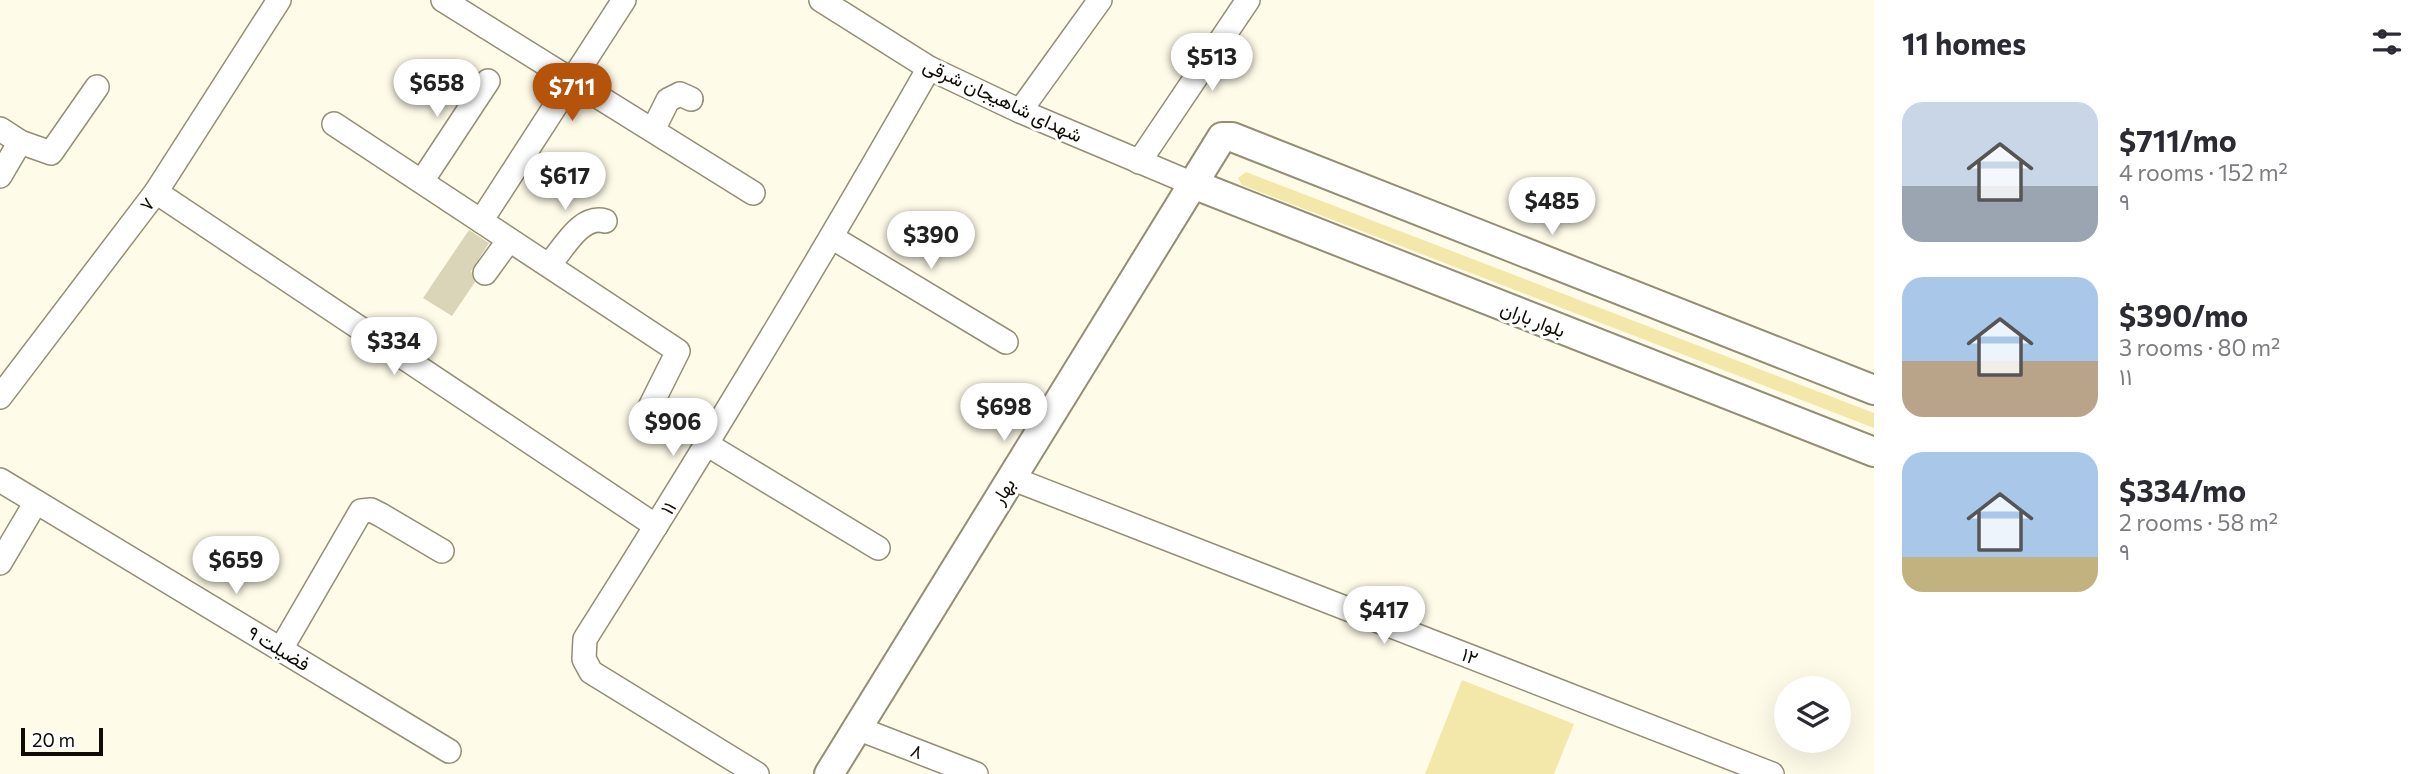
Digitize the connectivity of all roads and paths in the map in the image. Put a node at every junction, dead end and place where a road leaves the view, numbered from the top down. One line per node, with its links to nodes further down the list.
1 (279, 0): 21 (street, ۷)
2 (443, 0): 9 (street)
3 (624, 0): 9 (street)
4 (821, 0): 7 (street, شهدای شاهیجان شرقی)
5 (1100, 0): 12 (street)
6 (1248, 0): 17 (street)
7 (929, 68): 12 (street, شهدای شاهیجان شرقی); 25 (street, ۱۱)
8 (488, 81): 19 (street)
9 (573, 82): 15 (street); 23 (street)
10 (97, 87): 16 (street)
11 (691, 99): 15 (street)
12 (1020, 111): 17 (street, شهدای شاهیجان شرقی)
13 (334, 124): 19 (street)
14 (0, 130): 16 (street)
15 (653, 130): 22 (street)
16 (20, 142): 18 (street)
17 (1139, 162): 20 (street, شهدای شاهیجان شرقی)
18 (0, 176)
19 (422, 181): 23 (street)
20 (1193, 184): 30 (street, بهار); 34 (street, بلوار باران); 35 (street, بهار)
21 (156, 192): 31 (street, ۷); 38 (street)
22 (753, 193)
23 (481, 221): 26 (street)
24 (606, 221): 27 (street)
25 (833, 238): 29 (street); 33 (street, ۱۱)
26 (509, 240): 27 (street); 28 (street)
27 (549, 265): 32 (street)
28 (485, 272)
29 (1006, 342)
30 (1874, 390)
31 (0, 397)
32 (649, 409)
33 (708, 445): 38 (street, ۱۱); 39 (street)
34 (1874, 452)
35 (1011, 478): 43 (street, بهار); 48 (street, ۱۲)
36 (0, 480): 37 (street, فضیلت ۹)
37 (36, 502): 41 (street); 42 (street, فضیلت ۹)
38 (656, 526): 45 (street, ۱۱)
39 (878, 548)
40 (442, 551): 42 (street)
41 (0, 563)
42 (281, 649): 44 (street, فضیلت ۹)
43 (857, 727): 46 (street, بهار); 47 (street, ۸)
44 (449, 751)
45 (757, 774)
46 (828, 774)
47 (976, 774)
48 (1772, 774)

